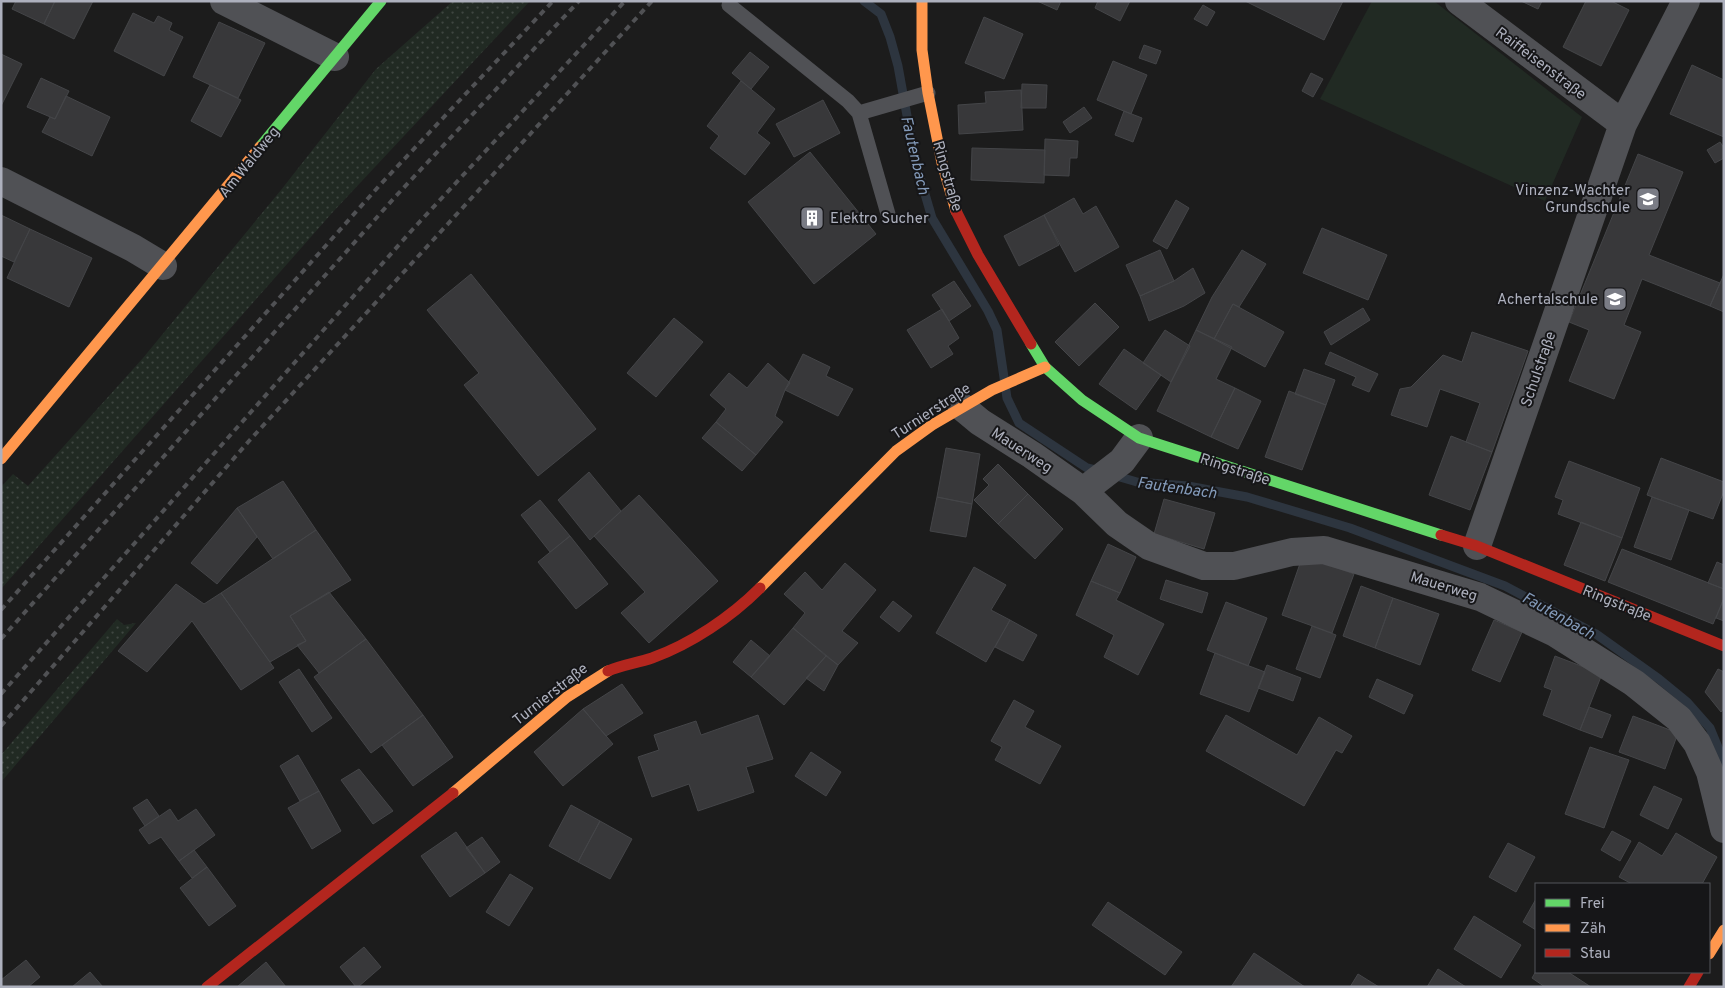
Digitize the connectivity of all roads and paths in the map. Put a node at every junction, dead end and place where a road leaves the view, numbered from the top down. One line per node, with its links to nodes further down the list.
1 (224, 1): 7 (street)
2 (381, 1): 7 (street, Am Waldweg)
3 (922, 1): 8 (street, Ringstraße)
4 (1459, 1): 10 (street, Raiffeisenstraße)
5 (1686, 1): 10 (street, Schulstraße)
6 (729, 5): 9 (lane)
7 (335, 57): 13 (street, Am Waldweg)
8 (928, 93): 9 (lane); 14 (street, Ringstraße)
9 (859, 113): 12 (lane)
10 (1623, 124): 20 (street, Schulstraße)
11 (1, 182): 13 (street)
12 (888, 214)
13 (163, 266): 16 (street, Am Waldweg)
14 (1045, 367): 15 (street, Turnierstraße); 17 (street, Ringstraße)
15 (962, 407): 19 (street, Mauerweg); 26 (street, Turnierstraße)
16 (10, 435): 18 (street, Am Waldweg)
17 (1139, 438): 19 (street); 20 (street, Ringstraße)
18 (1, 460)
19 (1091, 485): 22 (street, Mauerweg)
20 (1477, 546): 21 (street, Ringstraße)
21 (1724, 646)
22 (1724, 829)
23 (1724, 930): 24 (street)
24 (1710, 952)
25 (1697, 973): 27 (street)
26 (207, 987)
27 (1689, 987)

